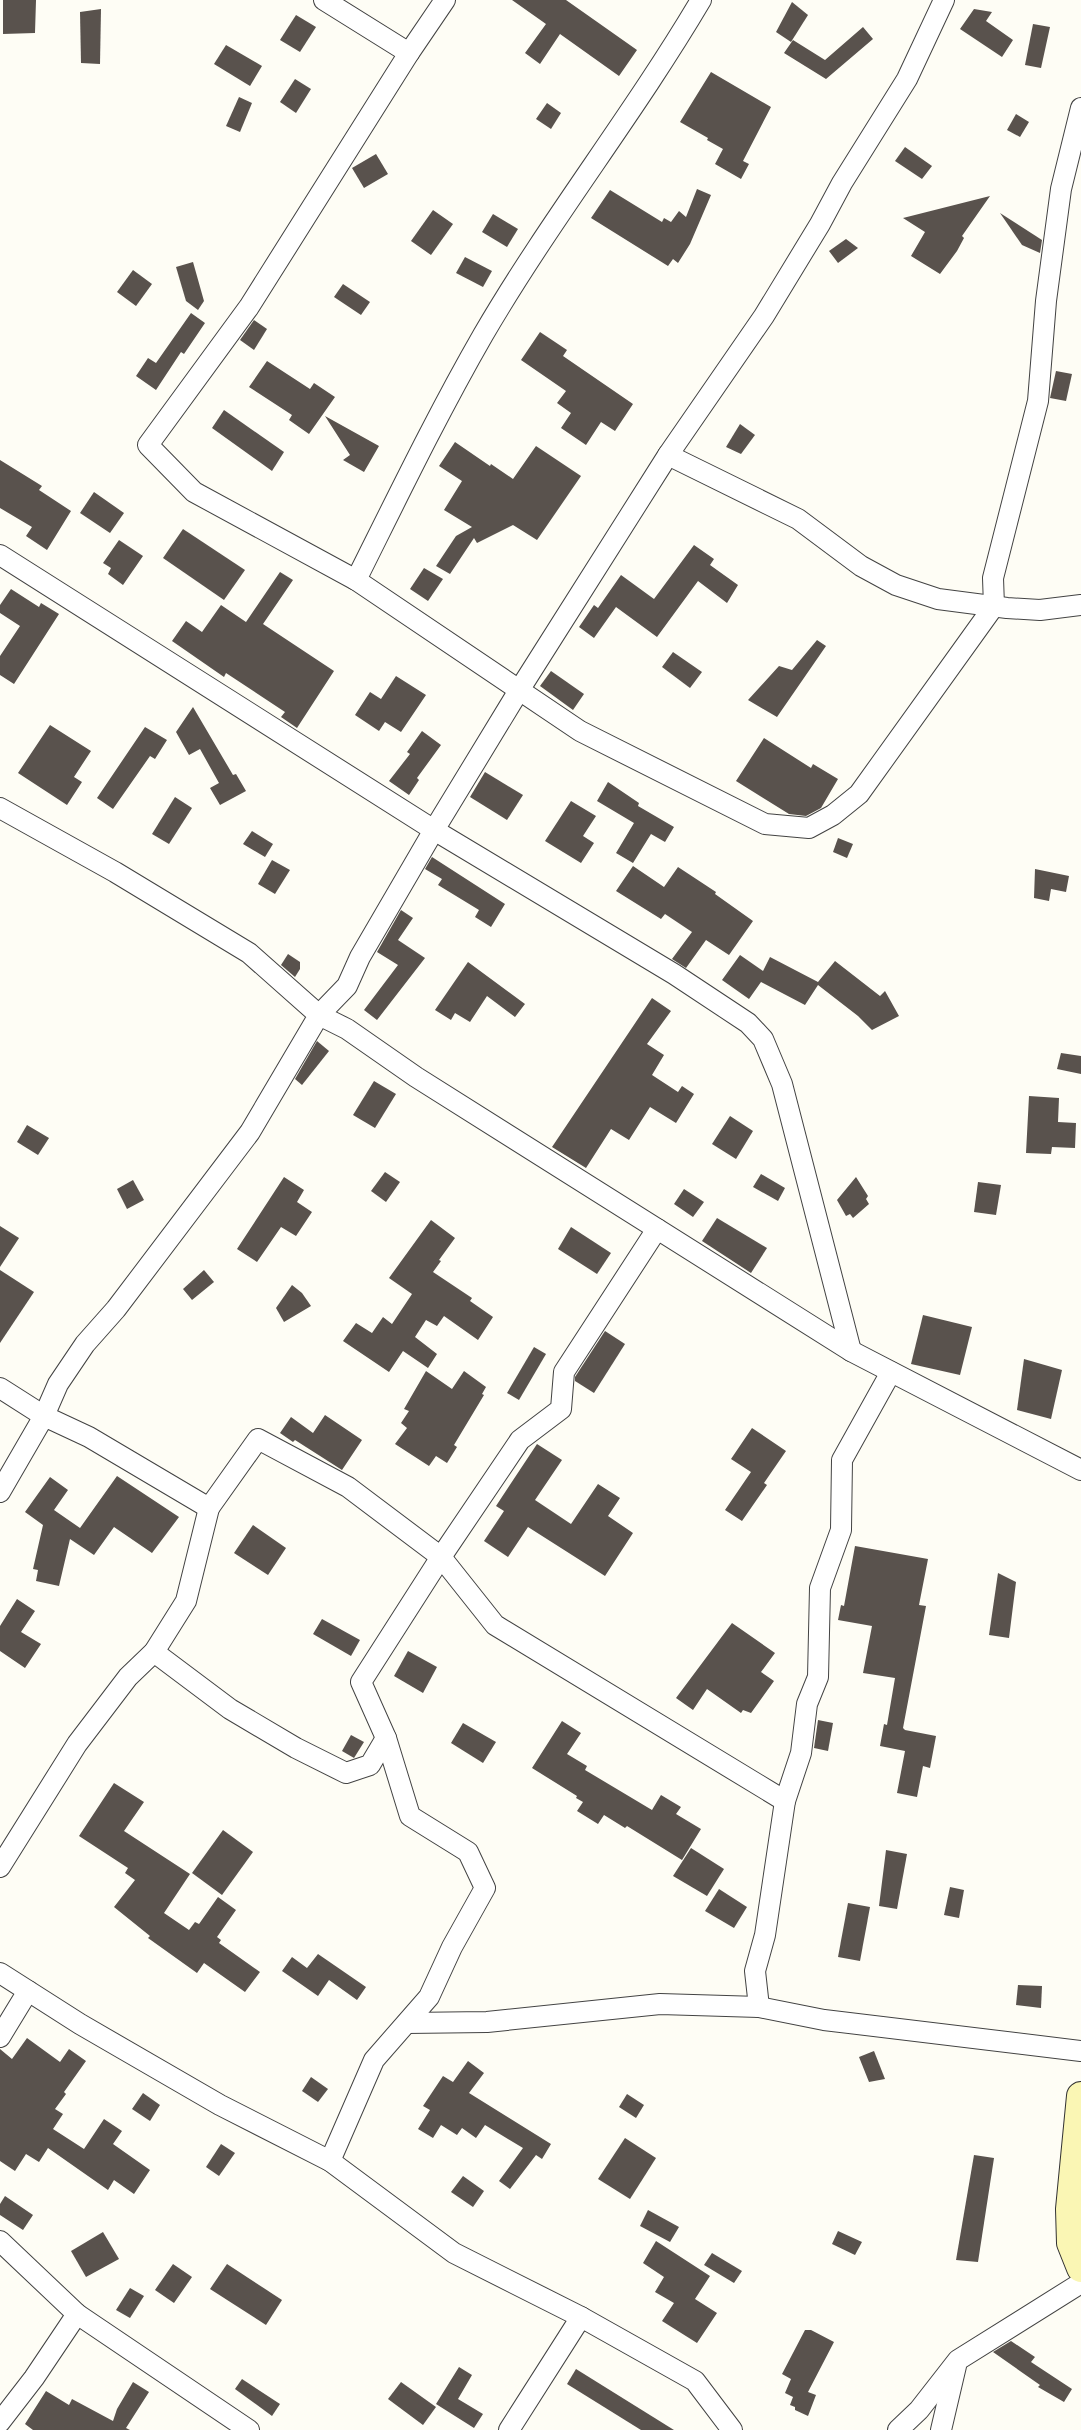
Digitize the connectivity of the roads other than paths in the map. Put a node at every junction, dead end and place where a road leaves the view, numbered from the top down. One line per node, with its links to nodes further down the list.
1 (324, 0): 5 (street)
2 (445, 0): 5 (street)
3 (701, 0): 9 (street)
4 (944, 0): 7 (street)
5 (409, 53): 9 (street)
6 (1081, 108): 11 (street)
7 (668, 455): 11 (street); 12 (street)
8 (0, 556): 14 (street)
9 (356, 580): 12 (street)
10 (1081, 605): 11 (street)
11 (994, 606): 12 (street)
12 (518, 692): 14 (street)
13 (0, 808): 15 (street)
14 (434, 830): 15 (street); 17 (street)
15 (319, 1015): 16 (street); 20 (street)
16 (657, 1229): 17 (street); 24 (street)
17 (851, 1351): 18 (street)
18 (891, 1372): 21 (street); 27 (street)
19 (0, 1388): 20 (street)
20 (44, 1416): 22 (street); 23 (street)
21 (1081, 1470)
22 (0, 1492)
23 (209, 1508): 24 (street); 25 (street)
24 (441, 1557): 26 (street); 27 (street)
25 (154, 1652): 26 (street); 28 (street)
26 (386, 1738): 32 (street)
27 (785, 1802): 31 (street)
28 (0, 1867)
29 (0, 1973): 30 (street)
30 (28, 1991): 33 (street); 36 (street)
31 (759, 2007): 32 (street); 34 (street)
32 (407, 2023): 36 (street)
33 (0, 2037)
34 (1081, 2051)
35 (1081, 2096): 38 (street)
36 (330, 2161): 41 (street)
37 (0, 2241): 40 (street)
38 (1081, 2268)
39 (1081, 2284): 42 (street)
40 (76, 2314): 43 (street); 44 (street)
41 (581, 2318): 45 (street); 46 (street)
42 (958, 2360): 47 (street); 48 (street)
43 (0, 2422)
44 (249, 2430)
45 (509, 2430)
46 (732, 2430)
47 (898, 2430)
48 (941, 2430)

